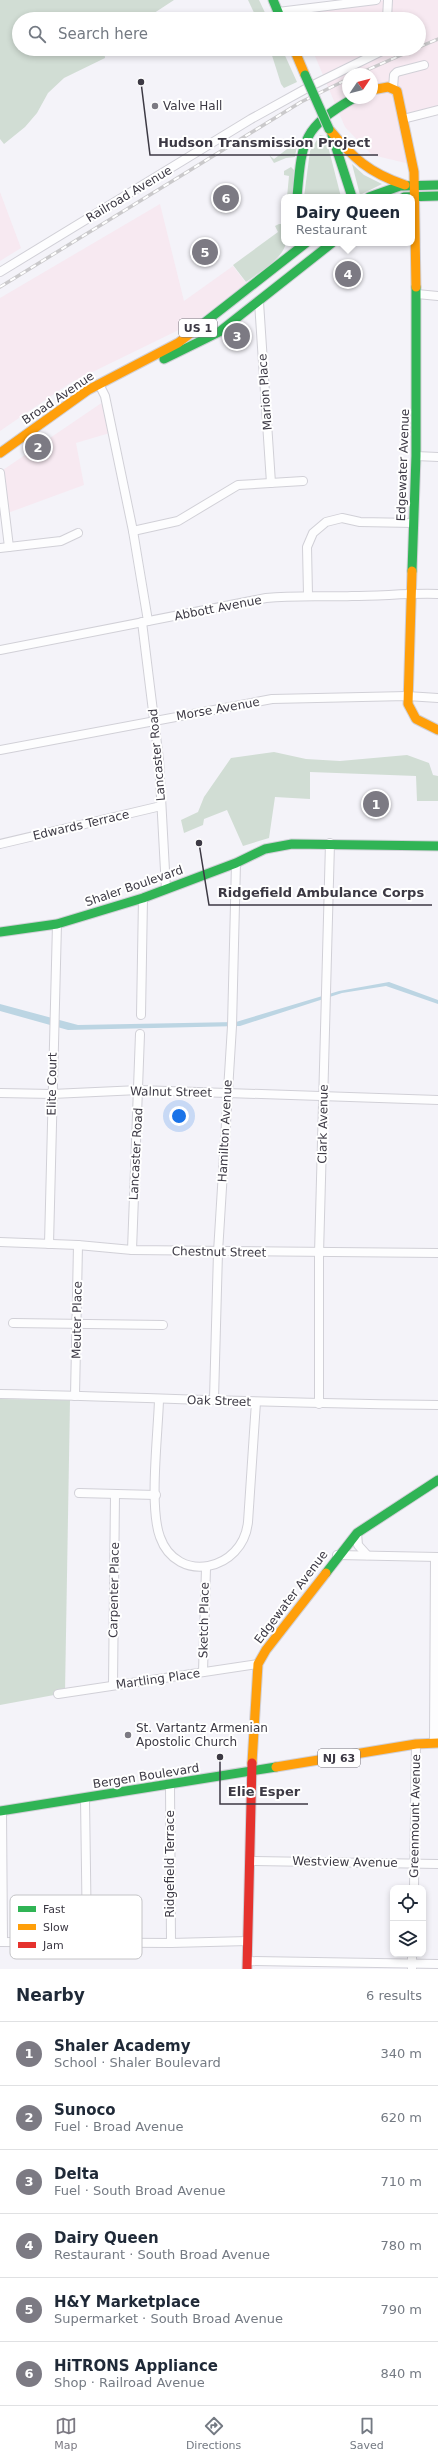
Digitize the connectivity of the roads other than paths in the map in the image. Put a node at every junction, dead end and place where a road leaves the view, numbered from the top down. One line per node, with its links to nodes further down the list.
1 (273, 0): 4 (street)
2 (376, 0): 5 (street)
3 (388, 0): 6 (street)
4 (278, 12)
5 (298, 12)
6 (387, 12)
7 (297, 56): 15 (street, bridge)
8 (372, 56): 28 (street, Railroad Avenue)
9 (424, 65): 11 (street)
10 (378, 88): 11 (street)
11 (393, 88): 14 (street, Edgewater Avenue)
12 (343, 104): 18 (street)
13 (438, 110): 14 (street)
14 (403, 119): 16 (street, Edgewater Avenue)
15 (330, 129): 16 (street); 19 (street)
16 (410, 185): 17 (street); 20 (street); 21 (street, Edgewater Avenue)
17 (438, 185)
18 (297, 194)
19 (351, 194)
20 (376, 194)
21 (414, 194)
22 (415, 196): 23 (street); 30 (street, Edgewater Avenue)
23 (438, 196)
24 (288, 246): 27 (street)
25 (302, 246): 27 (street, US 1)
26 (328, 246): 32 (street, US 1)
27 (284, 260): 29 (street, US 1)
28 (0, 272)
29 (257, 281): 32 (street); 33 (street, US 1)
30 (416, 294): 31 (street); 36 (street, Edgewater Avenue)
31 (438, 296)
32 (259, 302): 33 (street, US 1); 40 (street, Marion Place)
33 (133, 368): 34 (street, Broad Avenue / US 1)
34 (99, 384): 35 (street, Broad Avenue / US 1); 42 (street, Lancaster Road)
35 (0, 453)
36 (416, 456): 37 (street); 41 (street, Edgewater Avenue)
37 (438, 457)
38 (0, 473): 44 (street)
39 (303, 481): 40 (street)
40 (271, 483): 42 (street)
41 (414, 523): 46 (street, Edgewater Avenue); 48 (street)
42 (133, 531): 49 (street, Lancaster Road)
43 (78, 533): 44 (street)
44 (9, 547): 45 (street)
45 (0, 548)
46 (411, 593): 47 (street, Abbott Avenue); 48 (street, Abbott Avenue); 51 (street, Edgewater Avenue)
47 (438, 594)
48 (308, 595): 49 (street, Abbott Avenue)
49 (145, 621): 50 (street, Abbott Avenue); 53 (street, Lancaster Road)
50 (0, 650)
51 (407, 696): 52 (street, Morse Avenue); 53 (street, Morse Avenue); 54 (street, Edgewater Avenue)
52 (438, 698)
53 (155, 721): 55 (street, Morse Avenue); 56 (street, Lancaster Road)
54 (438, 730)
55 (0, 750)
56 (161, 806): 58 (street, Edwards Terrace); 61 (street, Lancaster Road)
57 (330, 843): 59 (street, Shaler Boulevard); 60 (street, Shaler Boulevard); 71 (street, Clark Avenue)
58 (0, 844)
59 (438, 846)
60 (236, 864): 61 (street, Shaler Boulevard); 69 (street, Hamilton Avenue)
61 (166, 889): 62 (street, Shaler Boulevard)
62 (143, 898): 63 (street, Shaler Boulevard); 65 (street)
63 (57, 924): 64 (street, Shaler Boulevard); 70 (street, Elite Court)
64 (0, 932)
65 (141, 1014)
66 (140, 1034): 67 (street, Lancaster Road)
67 (139, 1090): 69 (street, Walnut Street); 70 (street, Walnut Street); 76 (street, Lancaster Road)
68 (0, 1093): 70 (street, Walnut Street)
69 (227, 1093): 71 (street, Walnut Street); 77 (street, Hamilton Avenue)
70 (52, 1094): 74 (street, Elite Court)
71 (323, 1097): 72 (street, Walnut Street); 79 (street, Clark Avenue)
72 (438, 1100)
73 (0, 1242): 74 (street, Chestnut Street)
74 (48, 1244): 75 (street, Chestnut Street)
75 (78, 1245): 76 (street, Chestnut Street); 81 (street, Meuter Place)
76 (132, 1250): 77 (street, Chestnut Street)
77 (218, 1252): 79 (street, Chestnut Street); 85 (street, Hamilton Avenue)
78 (438, 1253): 79 (street, Chestnut Street)
79 (320, 1254): 88 (street, Clark Avenue)
80 (13, 1322): 81 (street)
81 (78, 1324): 82 (street); 84 (street, Meuter Place)
82 (163, 1325)
83 (0, 1394): 84 (street, Oak Street)
84 (75, 1396): 86 (street, Oak Street)
85 (214, 1399): 86 (street, Oak Street); 87 (street, Oak Street)
86 (159, 1400): 93 (street)
87 (256, 1402): 88 (street, Oak Street); 98 (street)
88 (318, 1404): 89 (street, Oak Street)
89 (438, 1405)
90 (438, 1480): 94 (street, Edgewater Avenue)
91 (79, 1493): 92 (street)
92 (115, 1494): 93 (street); 101 (street, Carpenter Place)
93 (156, 1494): 98 (street)
94 (357, 1533): 95 (street, Edgewater Avenue); 96 (street)
95 (337, 1555): 96 (street); 99 (street, Edgewater Avenue)
96 (367, 1555): 97 (street)
97 (437, 1557): 103 (street)
98 (206, 1568): 100 (street, Sketch Place)
99 (258, 1664): 100 (street, Martling Place); 105 (street, Edgewater Avenue)
100 (203, 1672): 101 (street, Martling Place)
101 (113, 1685): 102 (street, Martling Place)
102 (58, 1694)
103 (436, 1743): 104 (street, Bergen Boulevard / NJ 63)
104 (416, 1744): 105 (street, Bergen Boulevard / NJ 63); 110 (street, Greenmount Avenue)
105 (252, 1772): 106 (street, Bergen Boulevard / NJ 63); 109 (street, Edgewater Avenue)
106 (170, 1784): 107 (street, Bergen Boulevard / NJ 63); 117 (street, Ridgefield Terrace)
107 (85, 1798): 108 (street, Bergen Boulevard / NJ 63); 113 (street)
108 (1, 1811): 115 (street)
109 (251, 1861): 110 (street, Westview Avenue); 114 (street, Edgewater Avenue)
110 (415, 1863): 111 (street, Westview Avenue); 112 (street, Greenmount Avenue)
111 (438, 1864)
112 (414, 1885)
113 (86, 1895)
114 (248, 1941): 117 (street); 119 (street, Edgewater Avenue)
115 (2, 1942)
116 (142, 1943): 117 (street)
117 (171, 1943)
118 (438, 1964): 120 (street)
119 (247, 1965): 120 (street)
120 (412, 1966)

